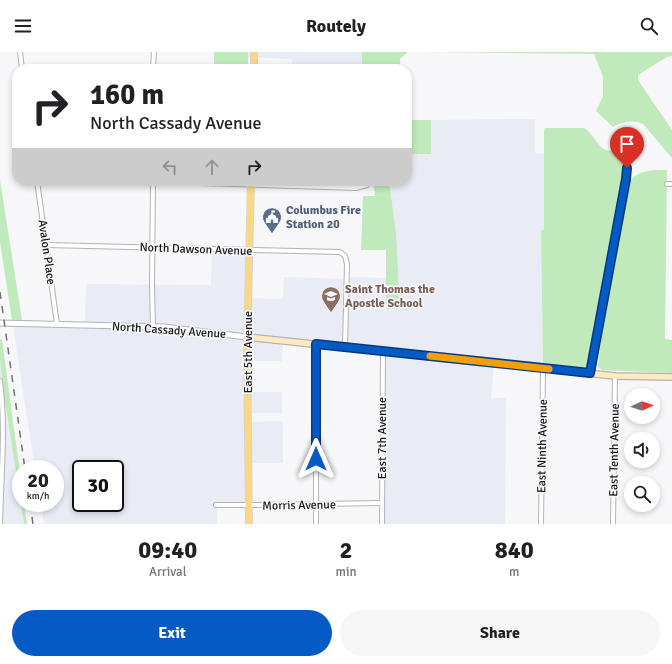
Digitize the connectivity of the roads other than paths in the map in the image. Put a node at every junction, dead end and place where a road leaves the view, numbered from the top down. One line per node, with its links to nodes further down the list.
1 (20, 52): 4 (street)
2 (154, 52): 5 (street)
3 (254, 52): 6 (main road)
4 (21, 64)
5 (153, 64)
6 (254, 64)
7 (617, 148): 24 (street)
8 (38, 186): 13 (street, Avalon Place)
9 (153, 186): 14 (street)
10 (251, 186): 15 (main road, East 5th Avenue)
11 (330, 186): 12 (street)
12 (363, 186)
13 (46, 245): 14 (street, North Dawson Avenue); 17 (street, Avalon Place)
14 (152, 247): 15 (street, North Dawson Avenue); 18 (street)
15 (249, 250): 19 (main road, East 5th Avenue); 21 (street, North Dawson Avenue)
16 (0, 323): 17 (street, North Cassady Avenue)
17 (57, 324): 18 (street, North Cassady Avenue)
18 (153, 327): 19 (street, North Cassady Avenue)
19 (247, 337): 20 (main road, North Cassady Avenue); 32 (main road, East 5th Avenue)
20 (316, 344): 21 (main road, North Cassady Avenue); 30 (street)
21 (344, 347): 22 (main road, North Cassady Avenue)
22 (383, 351): 23 (main road, North Cassady Avenue); 29 (street, East 7th Avenue)
23 (542, 368): 24 (main road, North Cassady Avenue); 37 (street, East Ninth Avenue)
24 (590, 373): 25 (main road, North Cassady Avenue)
25 (615, 376): 26 (main road, North Cassady Avenue); 38 (street, East Tenth Avenue)
26 (672, 377)
27 (0, 381): 28 (street)
28 (0, 497): 33 (street)
29 (381, 503): 30 (street, Morris Avenue); 36 (street, East 7th Avenue)
30 (316, 504): 32 (street, Morris Avenue); 35 (street)
31 (216, 505): 32 (street, Morris Avenue)
32 (249, 505): 34 (main road, East 5th Avenue)
33 (0, 524)
34 (249, 524)
35 (316, 524)
36 (382, 524)
37 (541, 524)
38 (614, 524)

